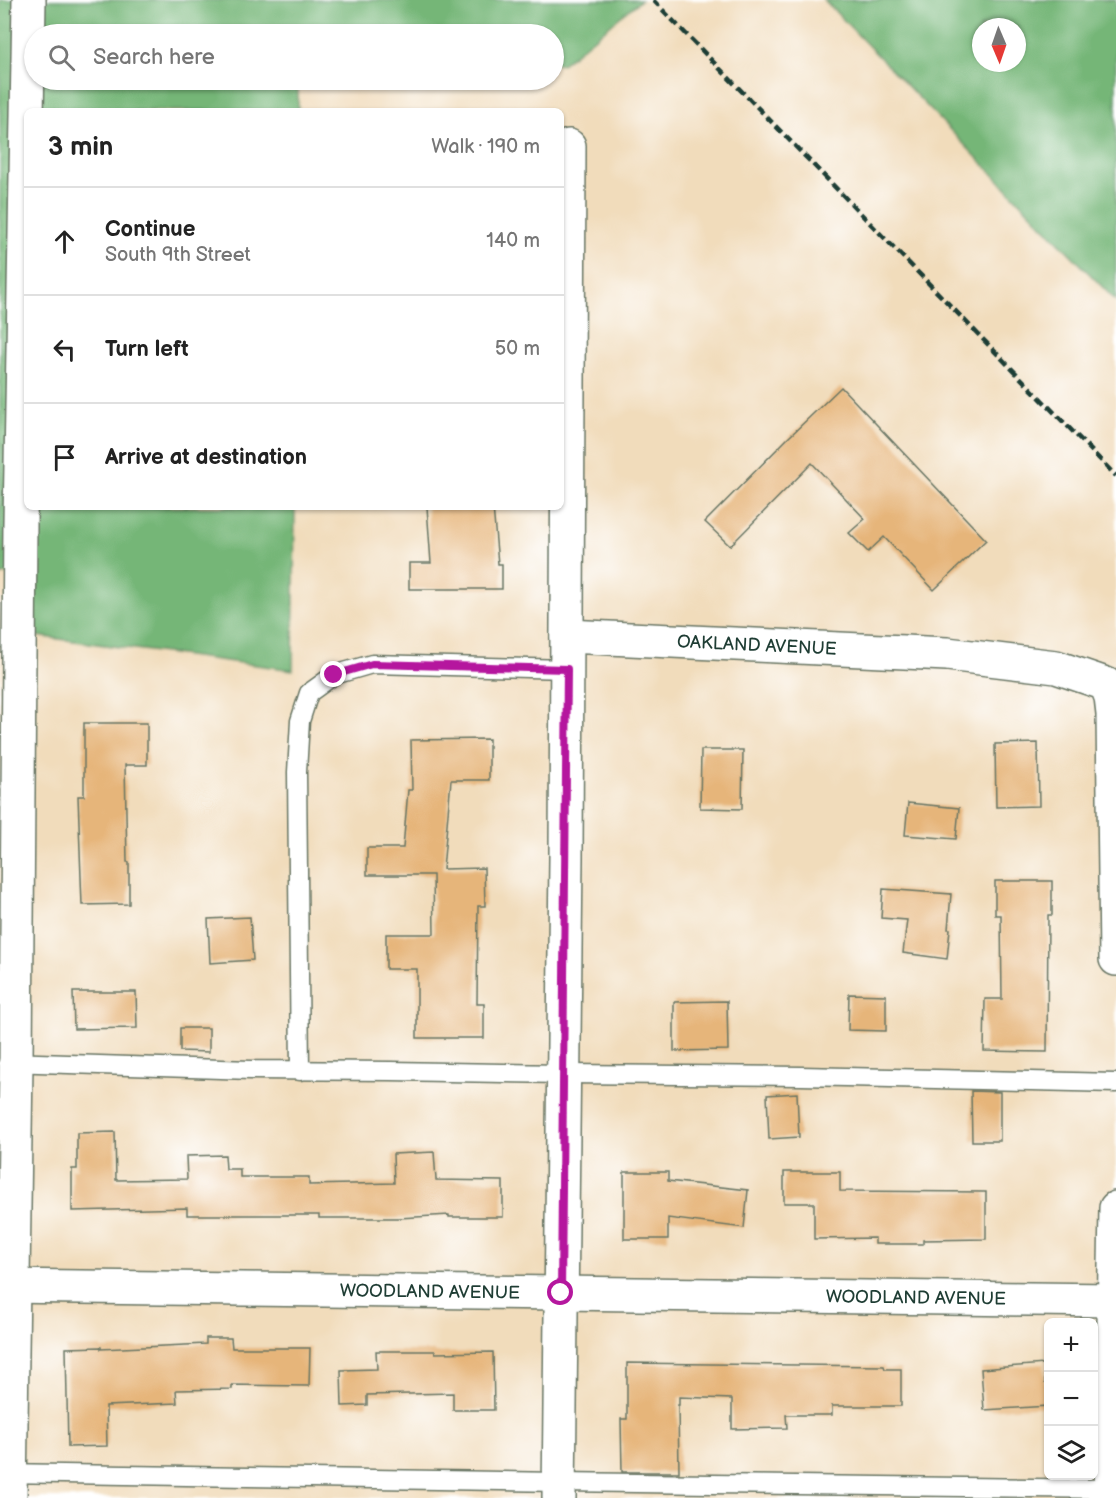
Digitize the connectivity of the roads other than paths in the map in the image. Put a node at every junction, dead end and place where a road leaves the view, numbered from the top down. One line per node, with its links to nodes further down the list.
1 (29, 0): 2 (street)
2 (29, 24)
3 (28, 90): 4 (street)
4 (27, 108)
5 (569, 146): 7 (street)
6 (24, 304): 10 (street)
7 (567, 636): 8 (street); 9 (street, OAKLAND AVENUE)
8 (567, 669): 11 (lane); 12 (street)
9 (1116, 959)
10 (8, 1062): 11 (lane); 15 (street)
11 (300, 1071): 12 (lane)
12 (564, 1074): 13 (lane); 16 (street)
13 (1116, 1083)
14 (1116, 1208): 17 (street)
15 (6, 1286): 16 (street, WOODLAND AVENUE); 18 (street)
16 (561, 1293): 17 (street, WOODLAND AVENUE); 19 (street)
17 (1114, 1300): 20 (street)
18 (7, 1481): 19 (lane)
19 (559, 1490): 20 (lane)
20 (1113, 1492)

